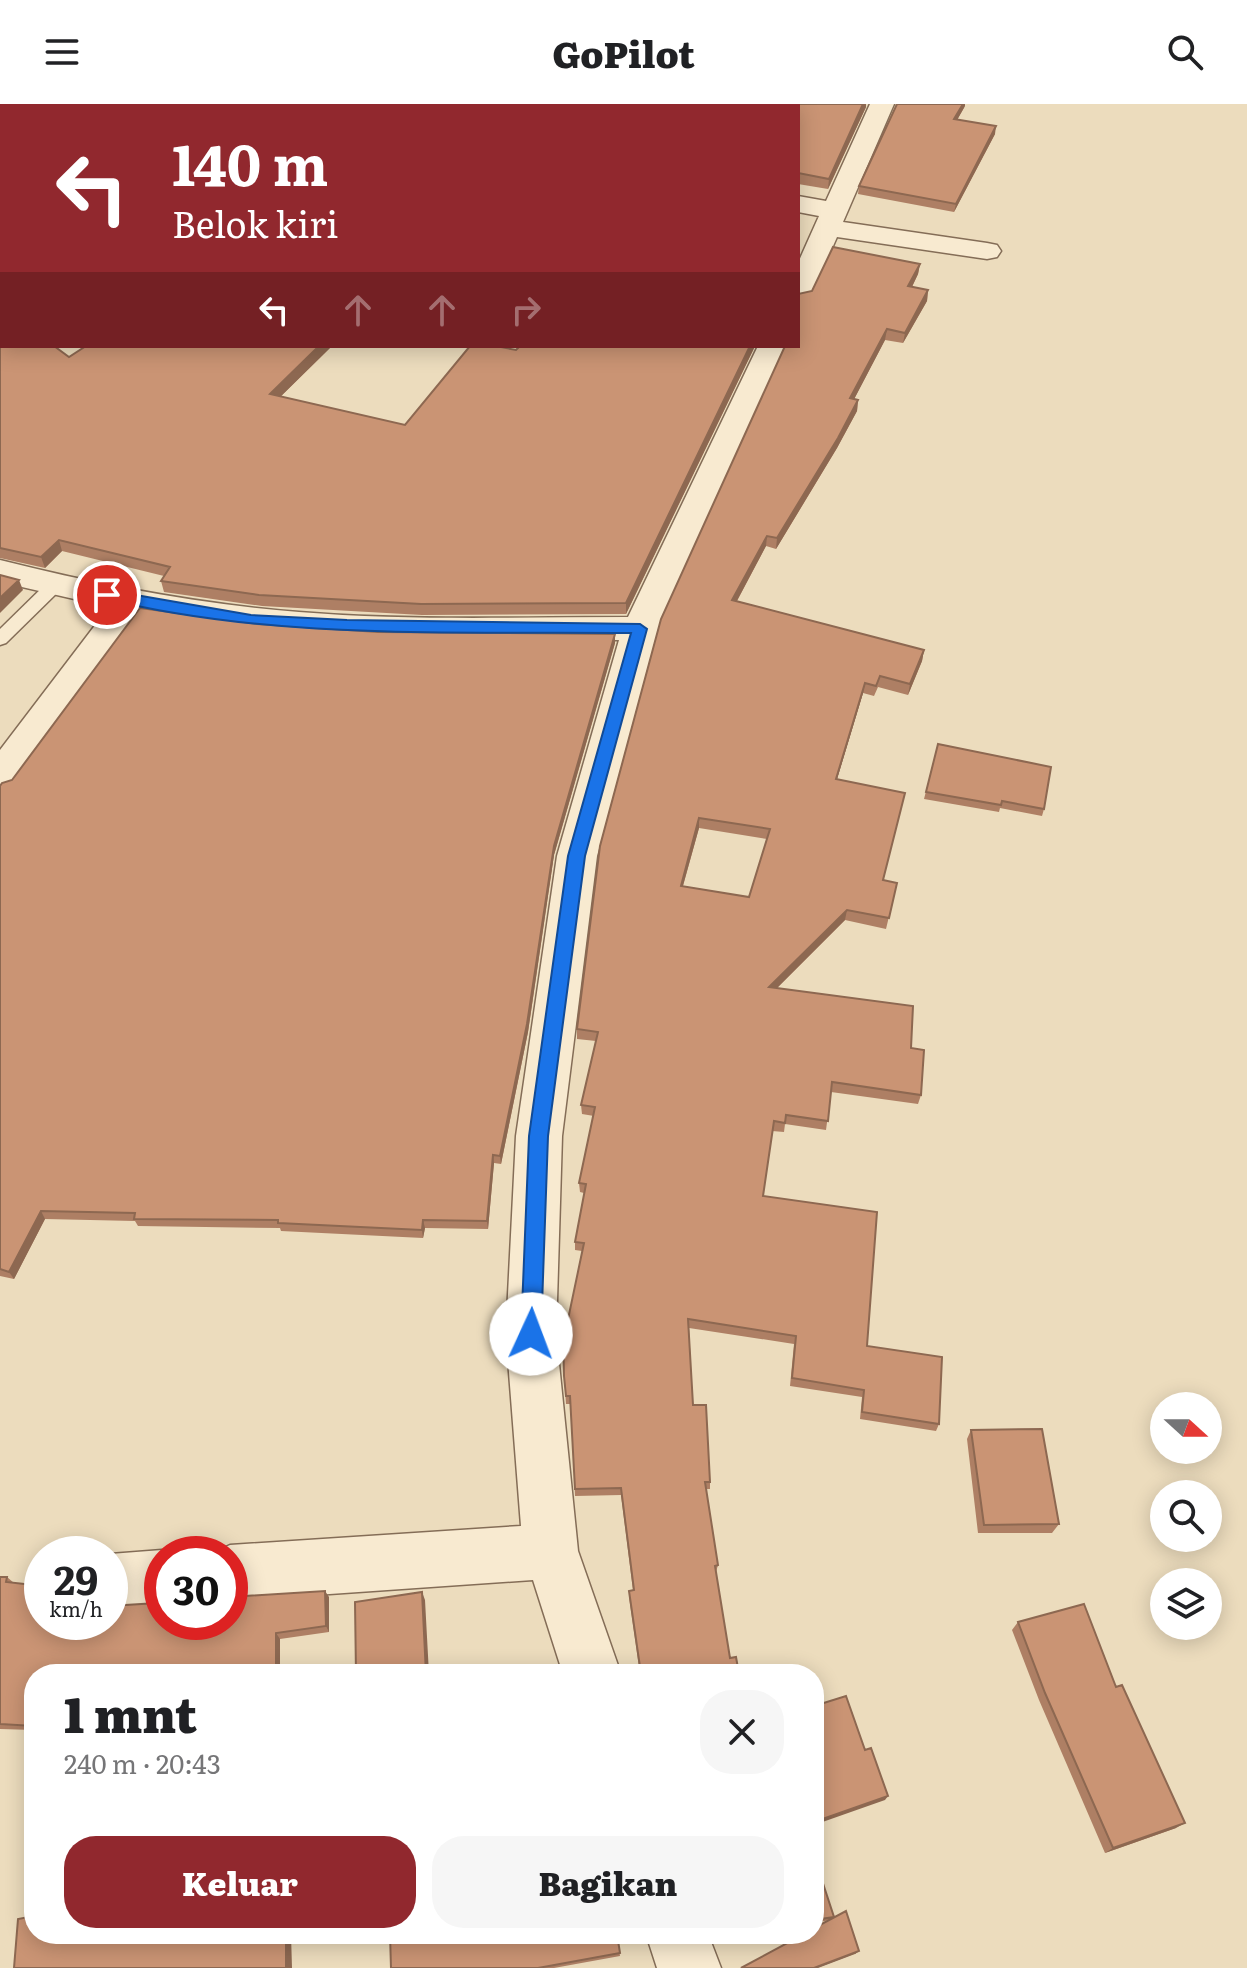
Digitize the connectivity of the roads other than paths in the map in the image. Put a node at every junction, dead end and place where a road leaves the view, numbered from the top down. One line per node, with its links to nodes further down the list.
1 (882, 104): 3 (street)
2 (800, 205): 3 (street)
3 (833, 220): 4 (street); 5 (street)
4 (987, 251)
5 (800, 290)
6 (772, 348): 10 (street)
7 (0, 571): 8 (street)
8 (55, 585): 9 (street); 11 (lane)
9 (133, 600): 10 (street); 12 (street)
10 (640, 629): 13 (street)
11 (0, 639)
12 (0, 777)
13 (551, 1551): 14 (street); 15 (street)
14 (248, 1572)
15 (589, 1664)
16 (681, 1944): 17 (street)
17 (689, 1968)

